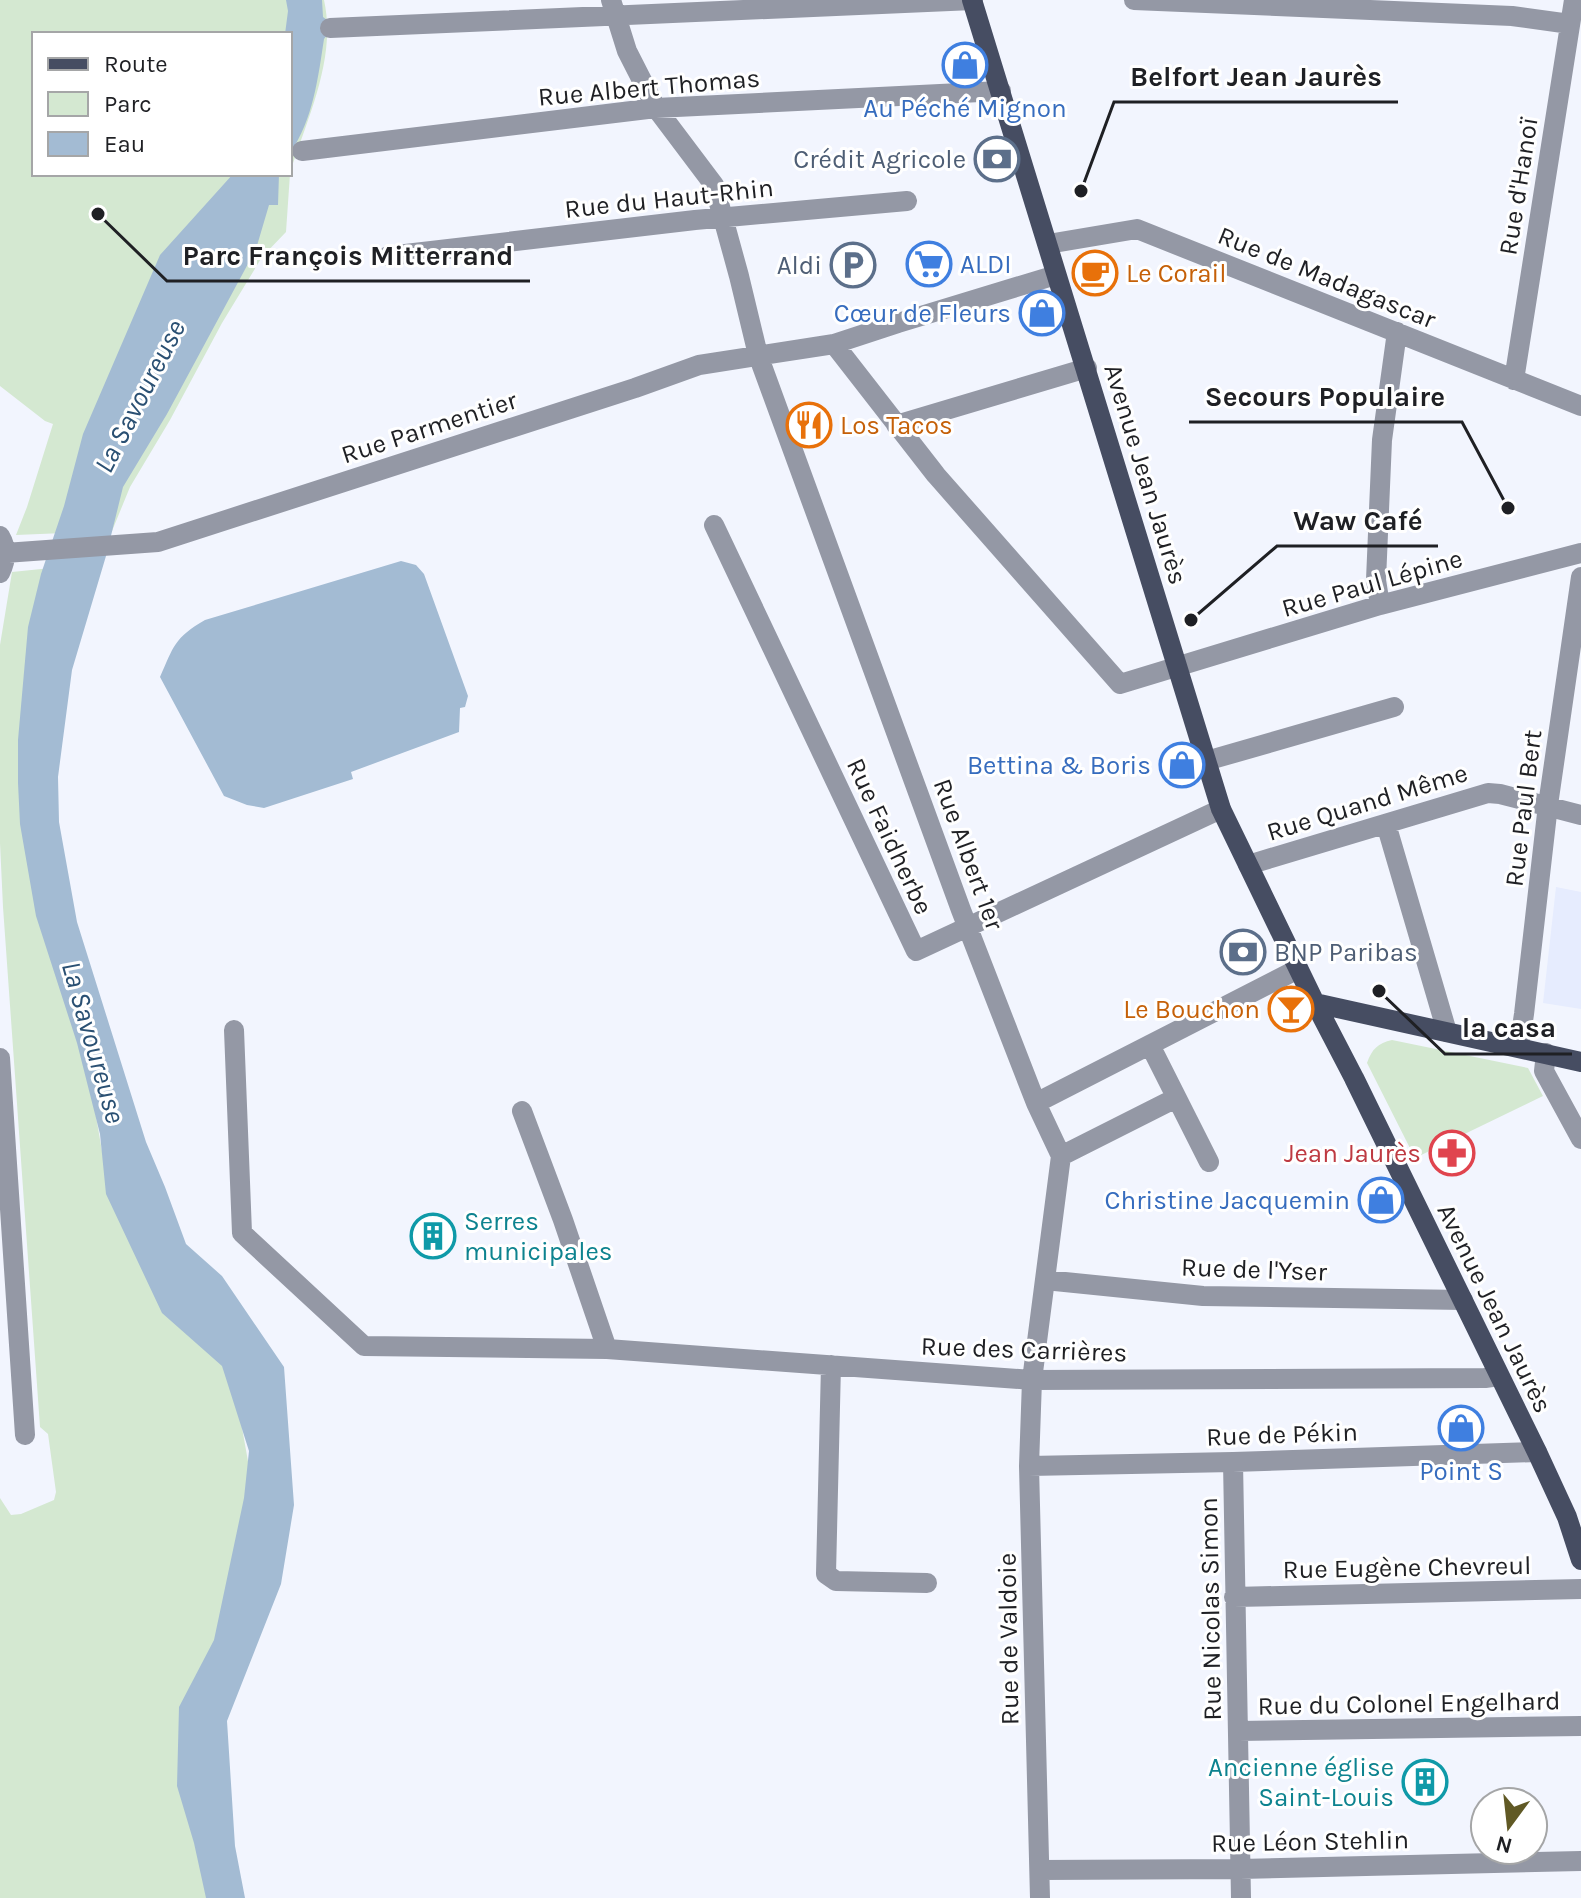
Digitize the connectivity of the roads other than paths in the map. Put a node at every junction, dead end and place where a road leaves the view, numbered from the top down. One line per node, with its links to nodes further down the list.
1 (972, 0): 4 (street); 7 (main road, Avenue Jean Jaurès)
2 (1134, 0): 5 (street)
3 (1574, 0): 5 (street, Rue d'Hanoï)
4 (613, 8): 6 (street); 8 (street, Rue Albert 1er)
5 (1570, 24): 19 (street, Rue d'Hanoï)
6 (330, 28)
7 (1001, 91): 8 (street, Rue Albert Thomas); 12 (main road, Avenue Jean Jaurès)
8 (656, 108): 9 (street, Rue Albert Thomas); 11 (street, Rue Albert 1er)
9 (302, 151)
10 (907, 201): 11 (street, Rue du Haut-Rhin)
11 (724, 218): 13 (street, Rue du Haut-Rhin); 17 (street, Rue Albert 1er)
12 (1048, 244): 14 (main road, Avenue Jean Jaurès); 15 (street, Rue de Madagascar)
13 (388, 256)
14 (1056, 275): 16 (street, Rue Parmentier); 18 (main road, Avenue Jean Jaurès)
15 (1397, 332): 19 (street, Rue de Madagascar); 27 (street)
16 (834, 344): 17 (street, Rue Parmentier); 21 (street)
17 (758, 355): 23 (street, Rue Parmentier); 37 (street, Rue Albert 1er)
18 (1087, 368): 21 (street); 29 (main road, Avenue Jean Jaurès)
19 (1514, 380): 20 (street, Rue de Madagascar)
20 (1581, 406)
21 (896, 425): 29 (street, Rue Paul Lépine)
22 (714, 525): 37 (street, Rue Faidherbe)
23 (9, 547): 25 (street)
24 (1581, 553): 27 (street, Rue Paul Lépine)
25 (0, 573)
26 (1581, 577): 28 (street, Rue Paul Bert)
27 (1380, 605): 29 (street, Rue Paul Lépine)
28 (1577, 630): 32 (street, Rue Paul Bert)
29 (1177, 667): 31 (main road, Avenue Jean Jaurès)
30 (1394, 707): 31 (street)
31 (1206, 761): 33 (main road, Avenue Jean Jaurès)
32 (1548, 805): 34 (street, Rue Quand Même); 35 (street, Rue Quand Même); 43 (street, Rue Paul Bert)
33 (1221, 809): 36 (main road, Avenue Jean Jaurès); 37 (street, Rue Faidherbe)
34 (1581, 815)
35 (1386, 824): 36 (street, Rue Quand Même); 41 (street)
36 (1248, 865): 38 (main road, Avenue Jean Jaurès)
37 (968, 926): 48 (street, Rue Albert 1er)
38 (1298, 969): 39 (main road, Avenue Jean Jaurès); 42 (street)
39 (1315, 1003): 41 (main road); 54 (main road, Avenue Jean Jaurès)
40 (234, 1030): 55 (street, Rue des Carrières)
41 (1447, 1032): 43 (main road)
42 (1150, 1045): 47 (street); 48 (street)
43 (1519, 1047): 44 (main road)
44 (1546, 1053): 46 (main road); 50 (street)
45 (0, 1058): 59 (street)
46 (1581, 1062)
47 (1176, 1098): 51 (street); 52 (street)
48 (1036, 1103): 51 (street, Rue Albert 1er)
49 (522, 1111): 55 (street)
50 (1581, 1139)
51 (1061, 1156): 53 (street)
52 (1209, 1162)
53 (1045, 1280): 54 (street, Rue de l'Yser); 58 (street)
54 (1463, 1300): 57 (main road, Avenue Jean Jaurès)
55 (607, 1349): 56 (street, Rue des Carrières)
56 (831, 1365): 58 (street, Rue des Carrières); 64 (street)
57 (1499, 1376): 58 (street, Rue des Carrières); 60 (main road, Avenue Jean Jaurès)
58 (1032, 1380): 62 (street, Rue de Valdoie)
59 (25, 1435)
60 (1537, 1452): 61 (street, Rue de Pékin); 63 (main road, Avenue Jean Jaurès)
61 (1233, 1462): 62 (street, Rue de Pékin); 66 (street, Rue Nicolas Simon)
62 (1029, 1466): 71 (street, Rue de Valdoie)
63 (1581, 1560)
64 (927, 1583)
65 (1581, 1589): 66 (street, Rue Eugène Chevreul)
66 (1234, 1597): 68 (street, Rue Nicolas Simon)
67 (1581, 1726): 68 (street, Rue du Colonel Engelhard)
68 (1238, 1731): 70 (street, Rue Nicolas Simon)
69 (1581, 1861): 70 (street, Rue Léon Stehlin)
70 (1240, 1869): 71 (street, Rue Léon Stehlin); 73 (street, Rue Nicolas Simon)
71 (1040, 1870): 72 (street, Rue de Valdoie)
72 (1040, 1898)
73 (1241, 1898)

